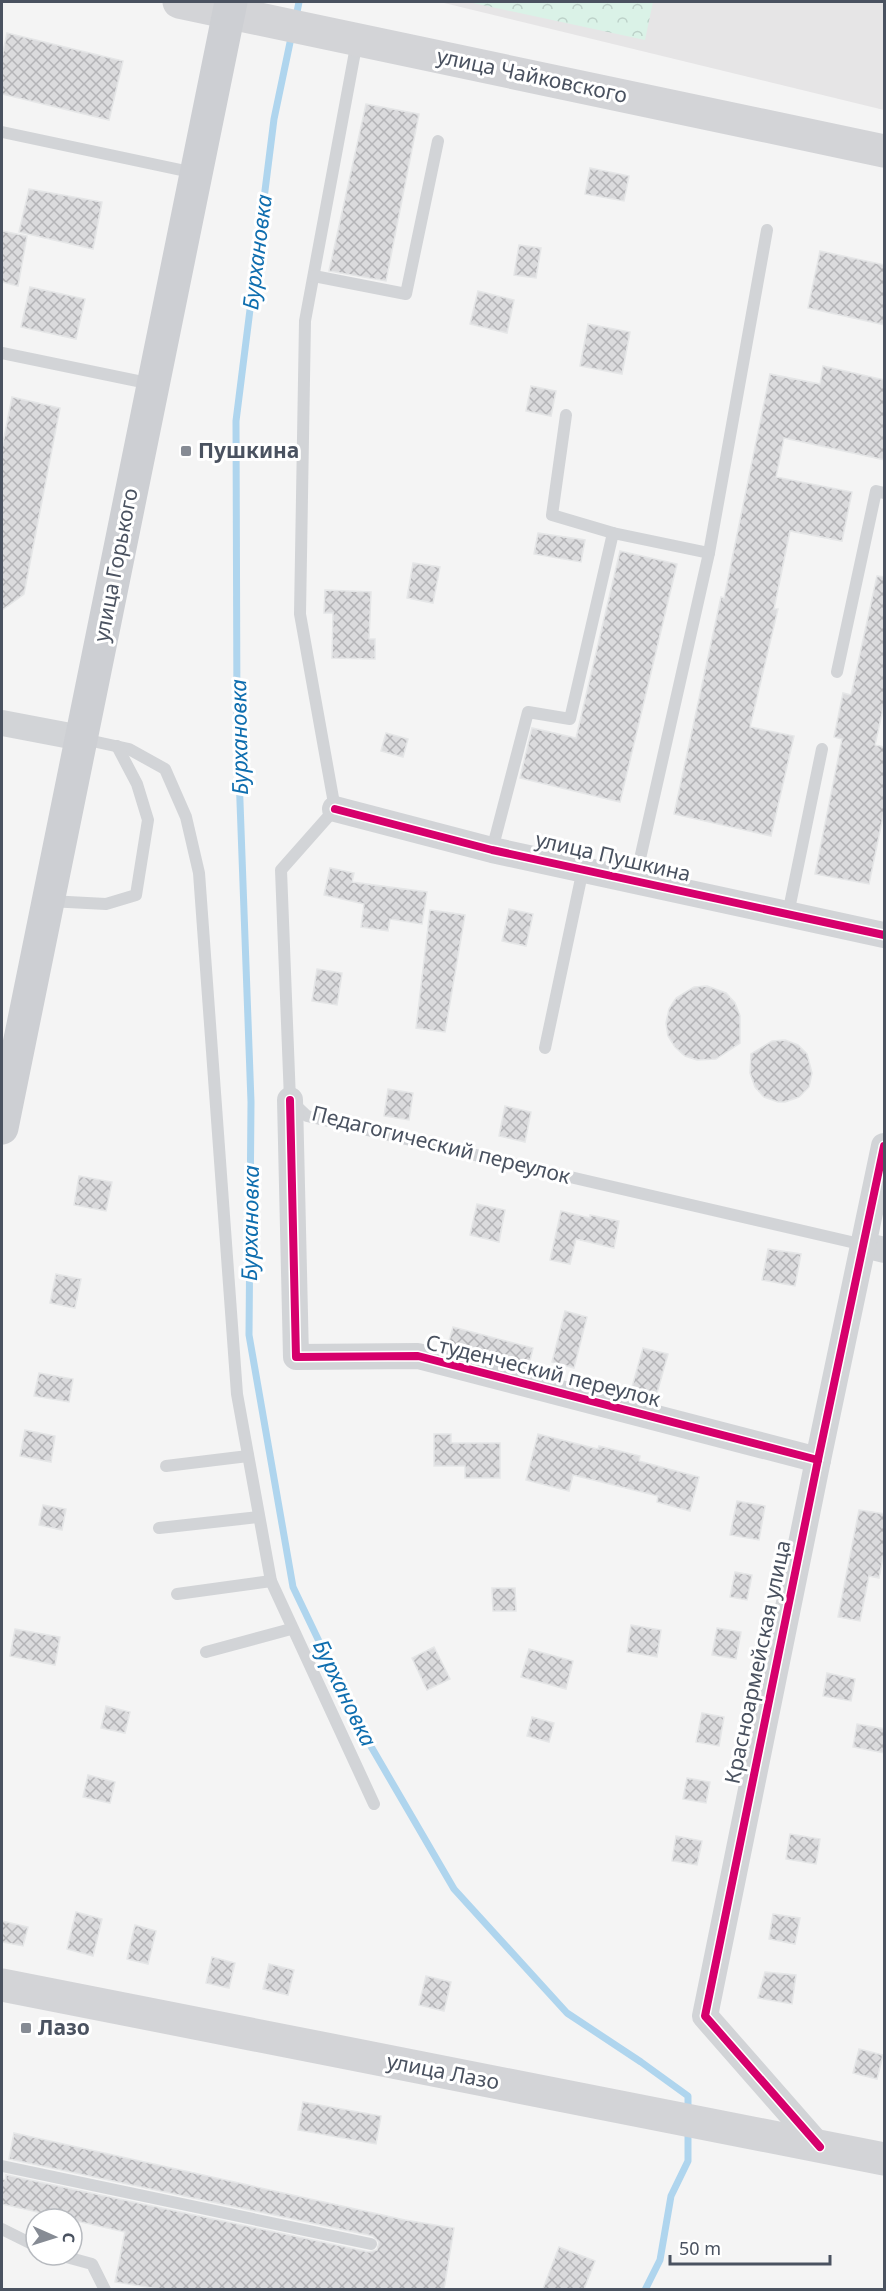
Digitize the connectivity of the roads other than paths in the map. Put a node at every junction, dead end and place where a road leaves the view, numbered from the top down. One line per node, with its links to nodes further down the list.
1 (179, 2): 2 (main road, улица Чайковского)
2 (230, 7): 3 (main road, улица Чайковского); 7 (main road, улица Горького)
3 (358, 40): 6 (main road, улица Чайковского); 9 (lane)
4 (2, 132): 7 (lane)
5 (438, 141): 9 (lane)
6 (885, 151)
7 (196, 174): 11 (main road, улица Горького)
8 (767, 230): 15 (lane)
9 (314, 276): 21 (lane)
10 (2, 353): 11 (lane)
11 (153, 384): 18 (main road, улица Горького)
12 (566, 415): 14 (lane)
13 (885, 493): 16 (lane)
14 (612, 532): 15 (lane); 22 (lane)
15 (709, 553): 24 (lane)
16 (837, 672)
17 (2, 723): 18 (street)
18 (81, 738): 19 (lane); 25 (main road, улица Горького)
19 (117, 746): 25 (lane); 34 (lane)
20 (822, 749): 26 (lane)
21 (335, 809): 22 (street, улица Пушкина); 30 (lane, Педагогический переулок)
22 (492, 850): 23 (street, улица Пушкина)
23 (584, 869): 24 (street, улица Пушкина); 28 (lane)
24 (634, 881): 26 (street, улица Пушкина)
25 (48, 901): 29 (main road, улица Горького)
26 (788, 914): 27 (street, улица Пушкина)
27 (885, 935)
28 (544, 1047)
29 (9, 1053): 31 (main road, улица Горького)
30 (290, 1100): 33 (lane, Педагогический переулок); 35 (street, Студенческий переулок)
31 (3, 1118)
32 (885, 1146): 33 (street, Красноармейская улица)
33 (874, 1248): 35 (street, Красноармейская улица)
34 (248, 1456): 36 (lane); 37 (lane)
35 (818, 1460): 45 (street, Красноармейская улица)
36 (166, 1466)
37 (259, 1518): 38 (lane); 39 (lane)
38 (159, 1528)
39 (271, 1581): 40 (lane); 41 (lane)
40 (177, 1594)
41 (291, 1629): 42 (lane); 43 (lane)
42 (206, 1652)
43 (374, 1804)
44 (2, 1985): 45 (main road, улица Лазо)
45 (820, 2147): 46 (main road, улица Лазо)
46 (885, 2159)
47 (2, 2166): 50 (lane)
48 (2, 2229): 49 (lane)
49 (24, 2240)
50 (371, 2244)
51 (84, 2262): 52 (lane)
52 (105, 2289)

